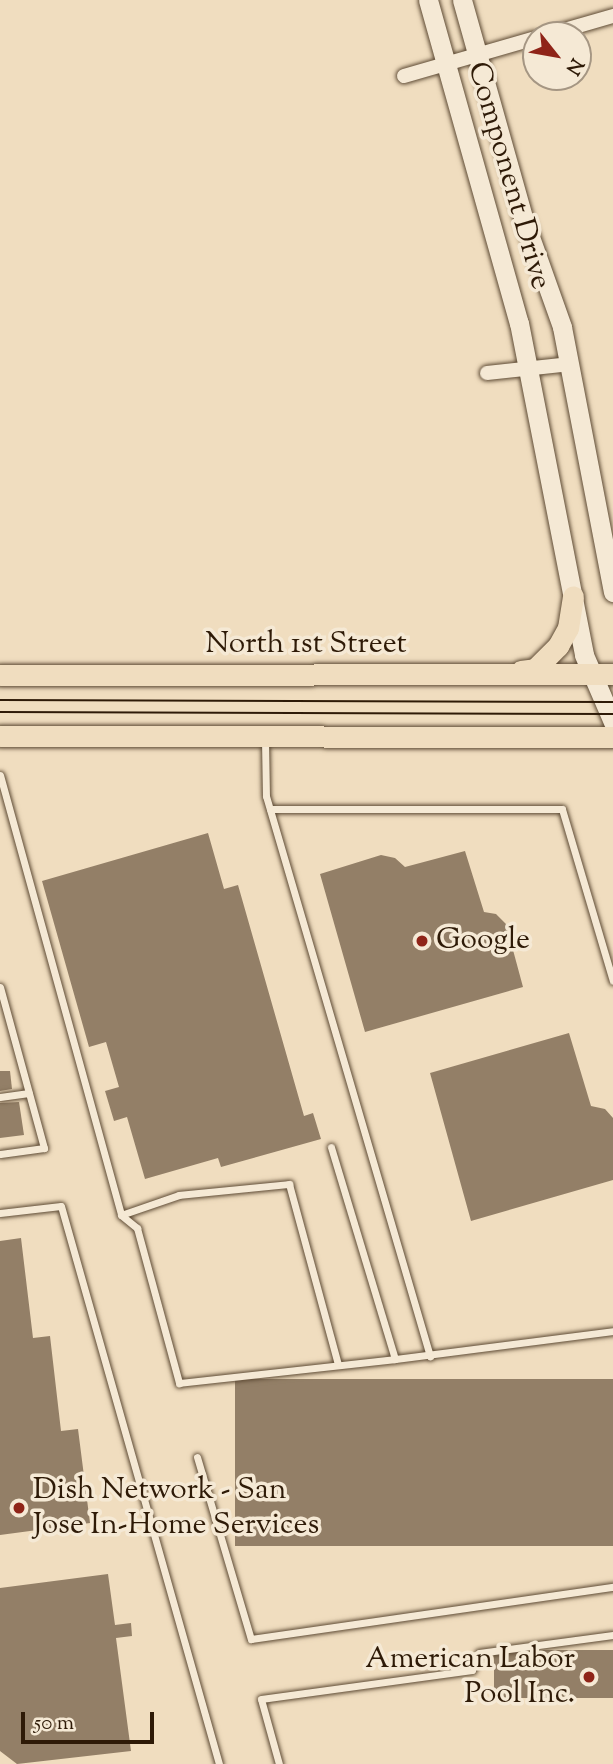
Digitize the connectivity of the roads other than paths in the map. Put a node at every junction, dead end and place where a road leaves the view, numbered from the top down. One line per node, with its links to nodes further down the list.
1 (428, 0): 7 (main road, Component Drive)
2 (462, 0): 6 (main road, Component Drive)
3 (613, 16): 4 (street)
4 (592, 22)
5 (522, 42): 6 (street)
6 (478, 55): 7 (street); 9 (main road, Component Drive)
7 (446, 65): 8 (street); 10 (main road, Component Drive)
8 (404, 76)
9 (571, 364): 10 (street); 12 (main road, Component Drive)
10 (530, 368): 11 (street); 13 (main road, Component Drive)
11 (487, 373)
12 (613, 592)
13 (573, 596): 16 (main road); 17 (main road, Component Drive)
14 (613, 674): 17 (main road, North 1st Street)
15 (0, 675): 16 (main road, North 1st Street)
16 (492, 675): 17 (main road, North 1st Street)
17 (590, 675): 18 (main road, Component Drive)
18 (613, 722)
19 (0, 736): 20 (main road)
20 (264, 737): 21 (main road); 23 (lane)
21 (613, 737)
22 (0, 775): 31 (lane)
23 (270, 809): 24 (lane); 33 (lane)
24 (612, 975)
25 (0, 987): 26 (lane)
26 (29, 1093): 27 (lane); 29 (lane)
27 (0, 1097)
28 (331, 1147): 34 (lane)
29 (0, 1154)
30 (0, 1213): 39 (lane)
31 (121, 1215): 35 (lane); 35 (lane)
32 (613, 1331): 33 (lane)
33 (430, 1356): 34 (lane)
34 (395, 1359): 35 (lane)
35 (338, 1364)
36 (197, 1457): 37 (lane)
37 (613, 1587)
38 (613, 1635): 40 (lane)
39 (219, 1764)
40 (279, 1764)

